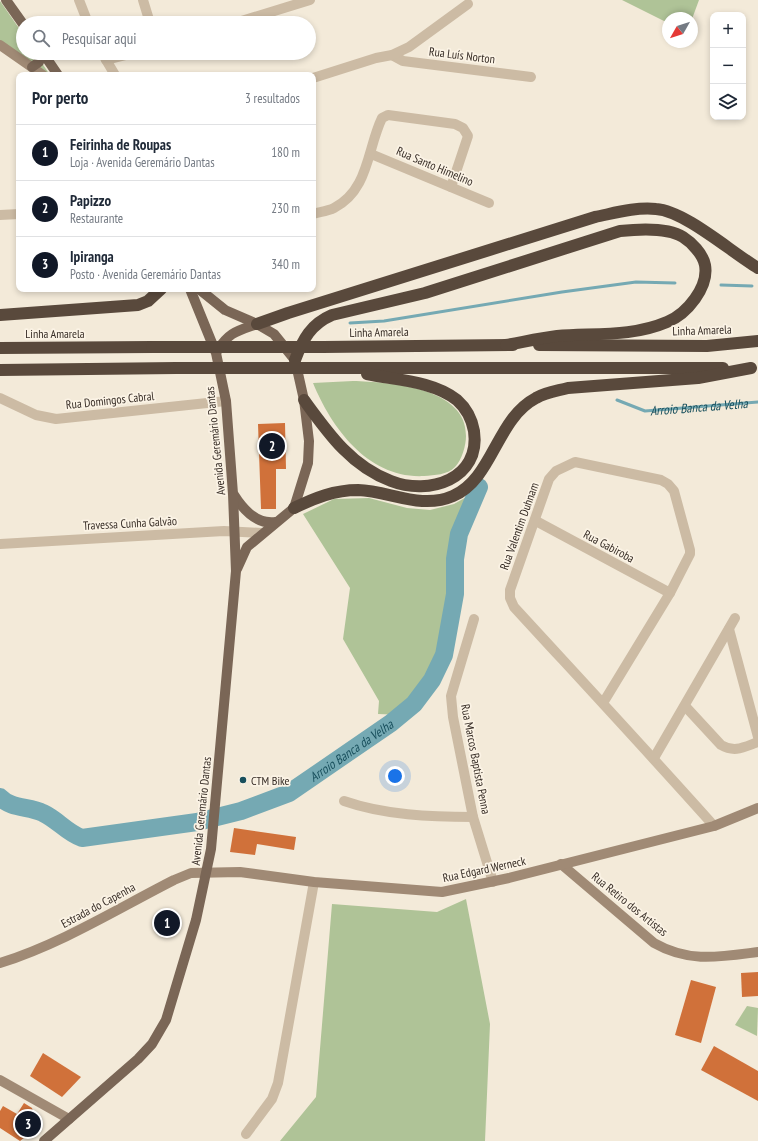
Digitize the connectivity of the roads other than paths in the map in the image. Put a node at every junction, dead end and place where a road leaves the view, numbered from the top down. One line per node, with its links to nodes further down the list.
1 (6, 0): 6 (main road)
2 (79, 0): 7 (street)
3 (143, 0): 8 (street)
4 (310, 0): 9 (street)
5 (468, 4): 11 (street, Rua Luís Norton)
6 (17, 16)
7 (85, 16)
8 (148, 16)
9 (258, 16)
10 (0, 45): 12 (street)
11 (392, 55): 21 (street, Rua Luís Norton); 22 (street, Rua Luís Norton)
12 (16, 56)
13 (22, 60): 17 (street)
14 (40, 60): 17 (main road)
15 (47, 60): 19 (main road)
16 (106, 60): 20 (street)
17 (32, 67): 18 (street)
18 (39, 72)
19 (56, 72)
20 (113, 72)
21 (316, 77)
22 (531, 77)
23 (371, 154): 24 (street, Rua Santo Himelino); 24 (street); 26 (street)
24 (451, 187): 25 (street, Rua Santo Himelino)
25 (489, 203)
26 (316, 213)
27 (16, 214): 28 (street)
28 (0, 215)
29 (758, 268): 34 (highway)
30 (158, 292): 33 (highway)
31 (191, 292): 38 (main road, Avenida Geremário Dantas)
32 (203, 292): 34 (main road)
33 (0, 315)
34 (257, 324): 38 (main road); 39 (main road)
35 (758, 341): 36 (highway, Linha Amarela)
36 (506, 344): 37 (highway, Linha Amarela, bridge); 39 (highway)
37 (0, 348)
38 (216, 353): 45 (main road, Avenida Geremário Dantas)
39 (295, 360): 44 (main road)
40 (754, 367): 41 (highway); 47 (highway)
41 (338, 369): 42 (highway, bridge); 44 (highway)
42 (0, 370)
43 (0, 398): 45 (street, Rua Domingos Cabral)
44 (304, 400): 47 (main road)
45 (226, 401): 46 (main road, Avenida Geremário Dantas)
46 (233, 494): 49 (main road); 50 (main road, Avenida Geremário Dantas)
47 (294, 508): 49 (main road, Avenida Geremário Dantas)
48 (536, 521): 54 (street, Rua Gabiroba); 54 (street, Rua Valentim Duhnam); 58 (street, Rua Valentim Duhnam)
49 (276, 522): 51 (main road, Avenida Geremário Dantas)
50 (235, 532): 51 (street, Travessa Cunha Galvão); 52 (street, Travessa Cunha Galvão); 53 (main road, Avenida Geremário Dantas)
51 (262, 533): 53 (main road, Avenida Geremário Dantas)
52 (0, 544)
53 (236, 571): 68 (main road, Avenida Geremário Dantas)
54 (670, 593): 58 (street, Rua Valentim Duhnam)
55 (735, 618): 57 (street)
56 (474, 619): 65 (street, Rua Marcos Baptista Penna)
57 (729, 629): 59 (street); 60 (street)
58 (603, 703): 62 (street, Rua Valentim Duhnam)
59 (685, 706): 61 (street); 62 (street)
60 (758, 737)
61 (758, 742)
62 (654, 758): 66 (street, Rua Valentim Duhnam)
63 (344, 801): 65 (street)
64 (758, 808): 66 (street, Rua Edgard Werneck)
65 (473, 817): 70 (street, Rua Marcos Baptista Penna)
66 (714, 826): 67 (street, Rua Edgard Werneck)
67 (561, 864): 70 (street, Rua Edgard Werneck); 71 (street, Rua Retiro dos Artistas)
68 (207, 872): 69 (street, Rua Edgard Werneck); 72 (street, Estrada do Capenha); 74 (main road, Avenida Geremário Dantas)
69 (314, 882): 70 (street, Rua Edgard Werneck); 75 (street)
70 (493, 882)
71 (758, 952)
72 (0, 963)
73 (0, 1080): 74 (street)
74 (69, 1120): 76 (main road, Avenida Geremário Dantas)
75 (246, 1134)
76 (44, 1141)

